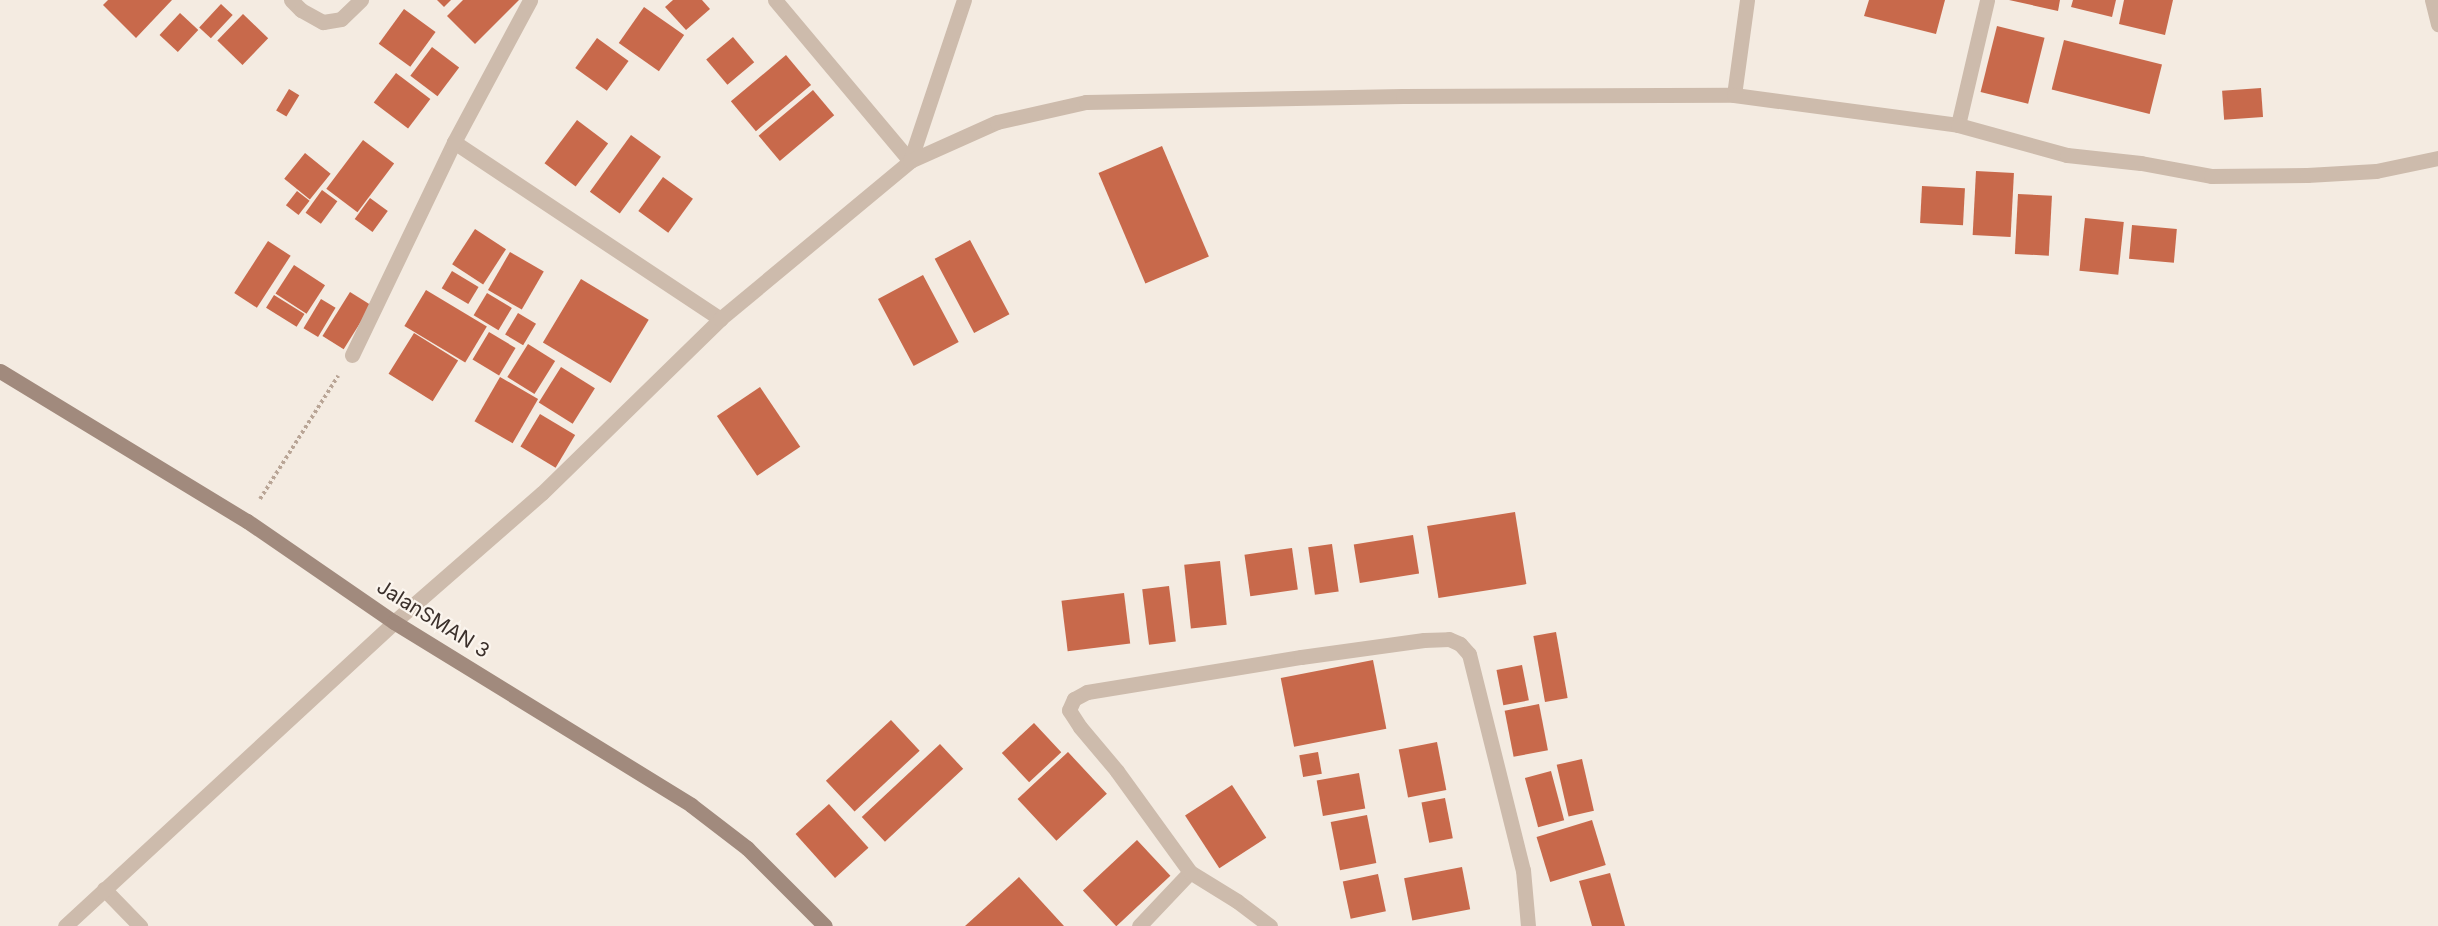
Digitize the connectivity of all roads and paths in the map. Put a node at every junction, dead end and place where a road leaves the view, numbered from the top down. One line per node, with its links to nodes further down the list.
1 (291, 0): 2 (street)
2 (361, 0)
3 (530, 0): 12 (street)
4 (776, 0): 14 (street)
5 (964, 0): 14 (street)
6 (1747, 0): 10 (street)
7 (1987, 0): 11 (street)
8 (2432, 0): 9 (street)
9 (2438, 24)
10 (1734, 95): 11 (street); 14 (street)
11 (1958, 125): 13 (street)
12 (454, 142): 15 (street); 16 (street)
13 (2438, 158)
14 (910, 161): 15 (street)
15 (720, 319): 19 (street)
16 (352, 355): 18 (path)
17 (0, 370): 18 (street, JalanSMAN 3)
18 (247, 520): 19 (street, JalanSMAN 3)
19 (394, 622): 21 (street); 24 (street, JalanSMAN 3)
20 (1190, 872): 25 (street); 26 (street); 27 (street)
21 (104, 889): 22 (street); 23 (street)
22 (65, 926)
23 (140, 926)
24 (825, 926)
25 (1139, 926)
26 (1269, 926)
27 (1528, 926)

